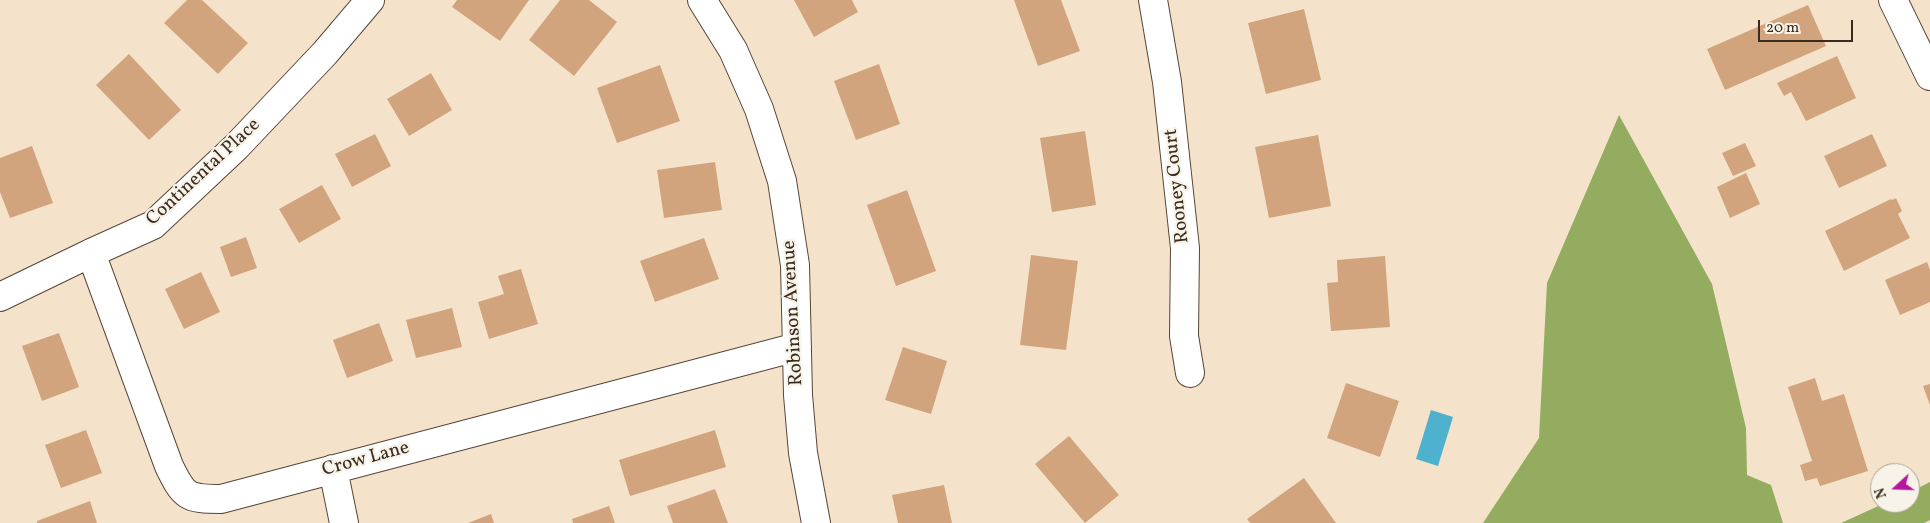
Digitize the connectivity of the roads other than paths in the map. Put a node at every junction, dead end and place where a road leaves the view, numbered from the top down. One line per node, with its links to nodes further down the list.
1 (370, 0): 6 (street, Continental Place)
2 (702, 0): 8 (street, Robinson Avenue)
3 (1153, 0): 9 (street, Rooney Court)
4 (1893, 0): 5 (street)
5 (1930, 76)
6 (91, 253): 7 (street, Continental Place); 10 (street, Crow Lane)
7 (0, 297)
8 (797, 347): 10 (street, Crow Lane); 12 (street, Robinson Avenue)
9 (1190, 373)
10 (333, 468): 11 (street)
11 (344, 523)
12 (816, 523)

